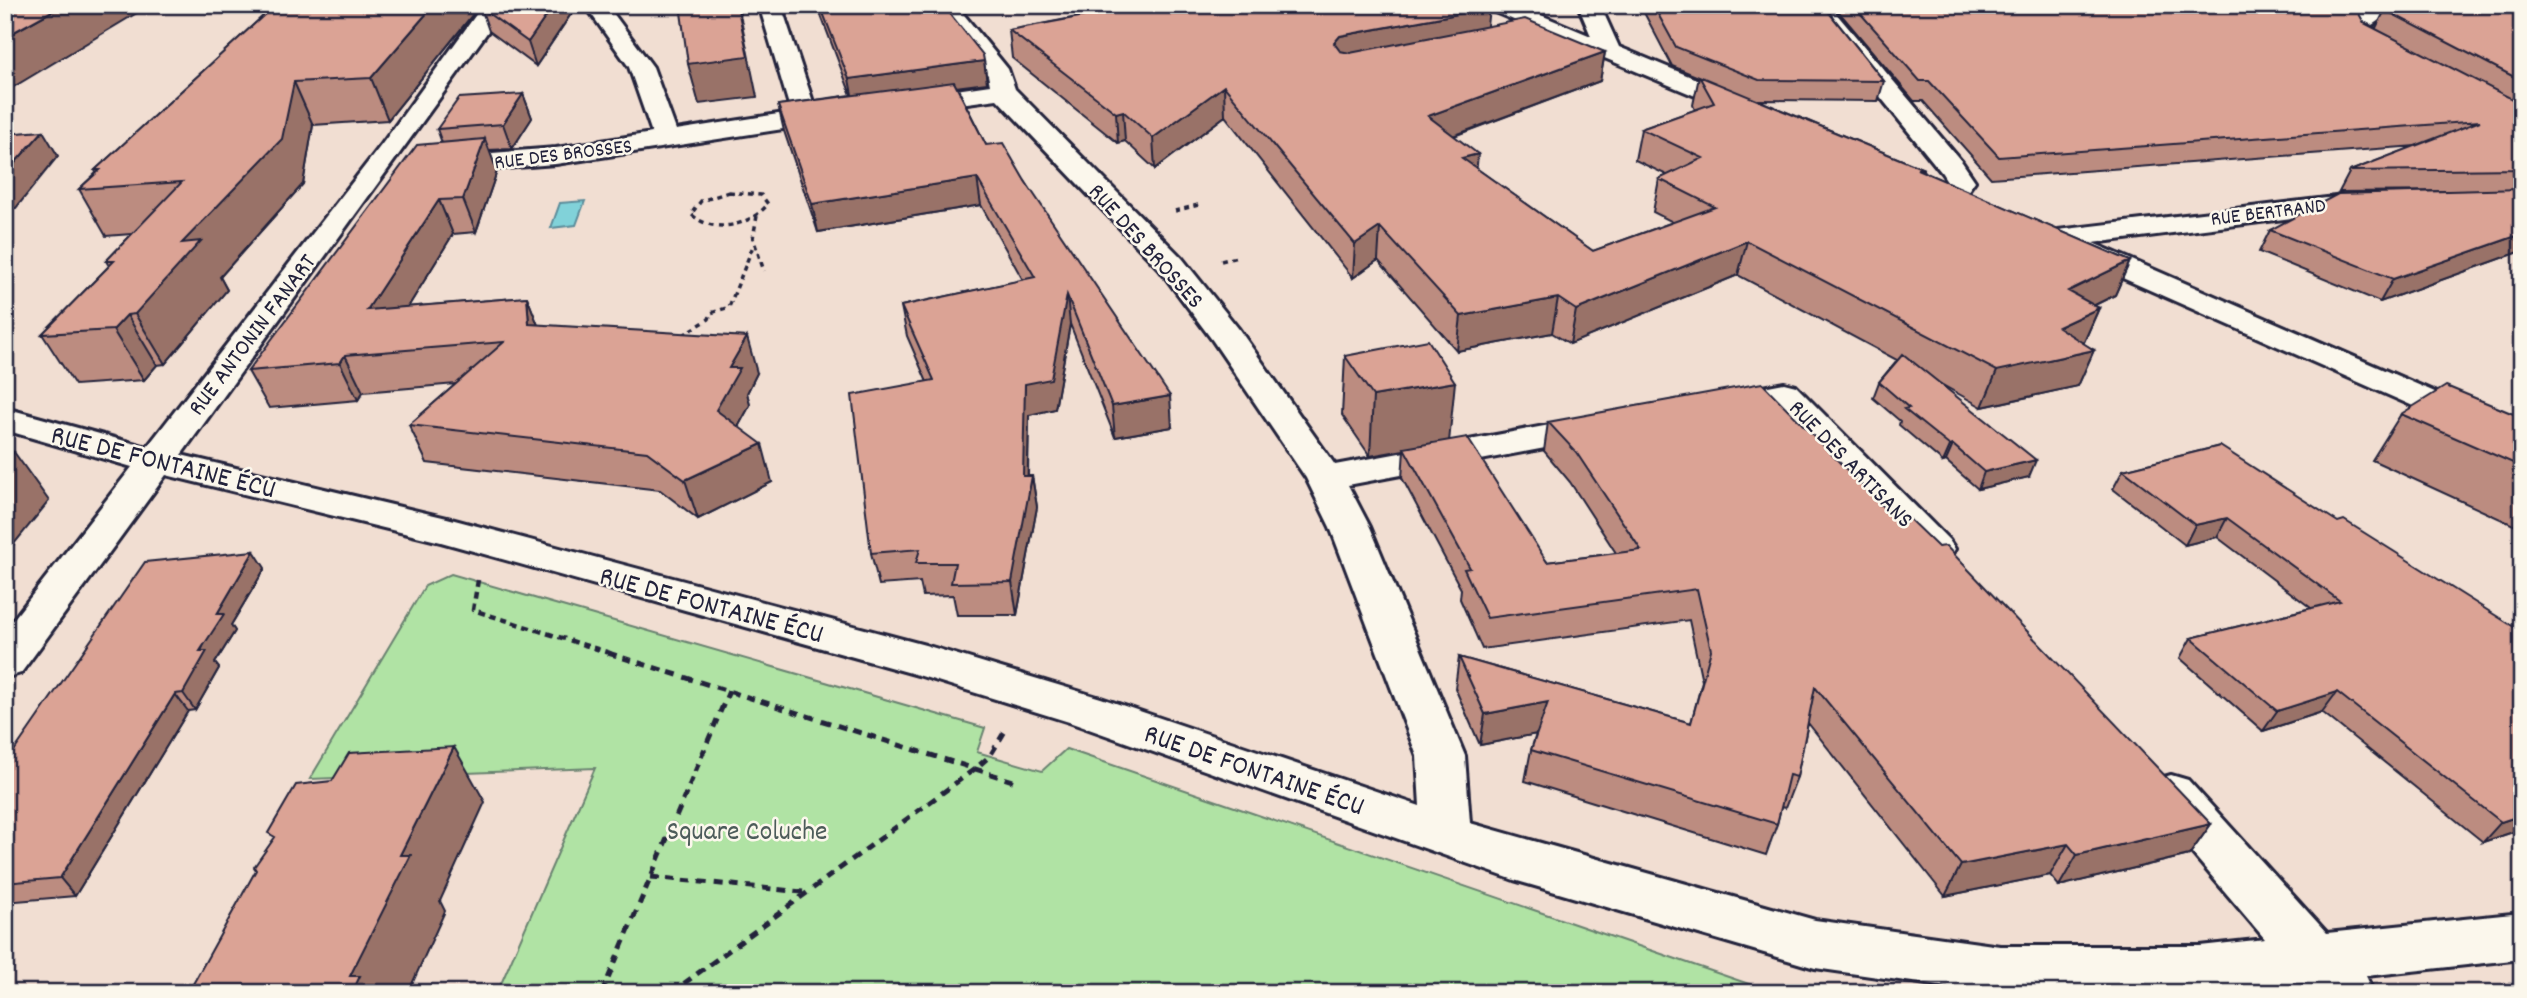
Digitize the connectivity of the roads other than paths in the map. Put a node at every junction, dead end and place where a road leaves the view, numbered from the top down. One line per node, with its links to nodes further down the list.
1 (496, 5): 19 (street, RUE ANTONIN FANART)
2 (596, 5): 18 (street, RUE DES BROSSES)
3 (770, 5): 16 (street)
4 (944, 5): 13 (street, RUE DES BROSSES)
5 (1589, 5): 10 (street)
6 (1817, 5): 20 (street)
7 (2380, 10): 9 (street); 11 (street)
8 (1492, 13): 10 (street); 12 (street)
9 (2343, 17)
10 (1610, 53): 12 (street)
11 (2412, 61)
12 (1660, 73): 17 (street)
13 (1003, 91): 14 (street); 27 (street, RUE DES BROSSES)
14 (884, 107)
15 (858, 110): 16 (street, RUE DES BROSSES)
16 (805, 117): 18 (street, RUE DES BROSSES)
17 (1774, 120)
18 (667, 139): 19 (street, RUE DES BROSSES)
19 (376, 170): 26 (street, RUE ANTONIN FANART)
20 (1952, 193)
21 (2398, 201): 25 (street, RUE BERTRAND)
22 (1689, 410): 28 (street, RUE DES ARTISANS)
23 (5, 419): 26 (street, RUE DE FONTAINE ÉCU)
24 (1635, 420): 27 (street)
25 (2522, 443)
26 (157, 462): 29 (street, RUE ANTONIN FANART); 31 (street, RUE DE FONTAINE ÉCU)
27 (1325, 478): 31 (street, RUE DES BROSSES)
28 (1965, 580)
29 (5, 662)
30 (2146, 768): 33 (street)
31 (1446, 835): 33 (street, RUE DE FONTAINE ÉCU)
32 (2522, 936): 33 (street, RUE DE FONTAINE ÉCU)
33 (2330, 975)

